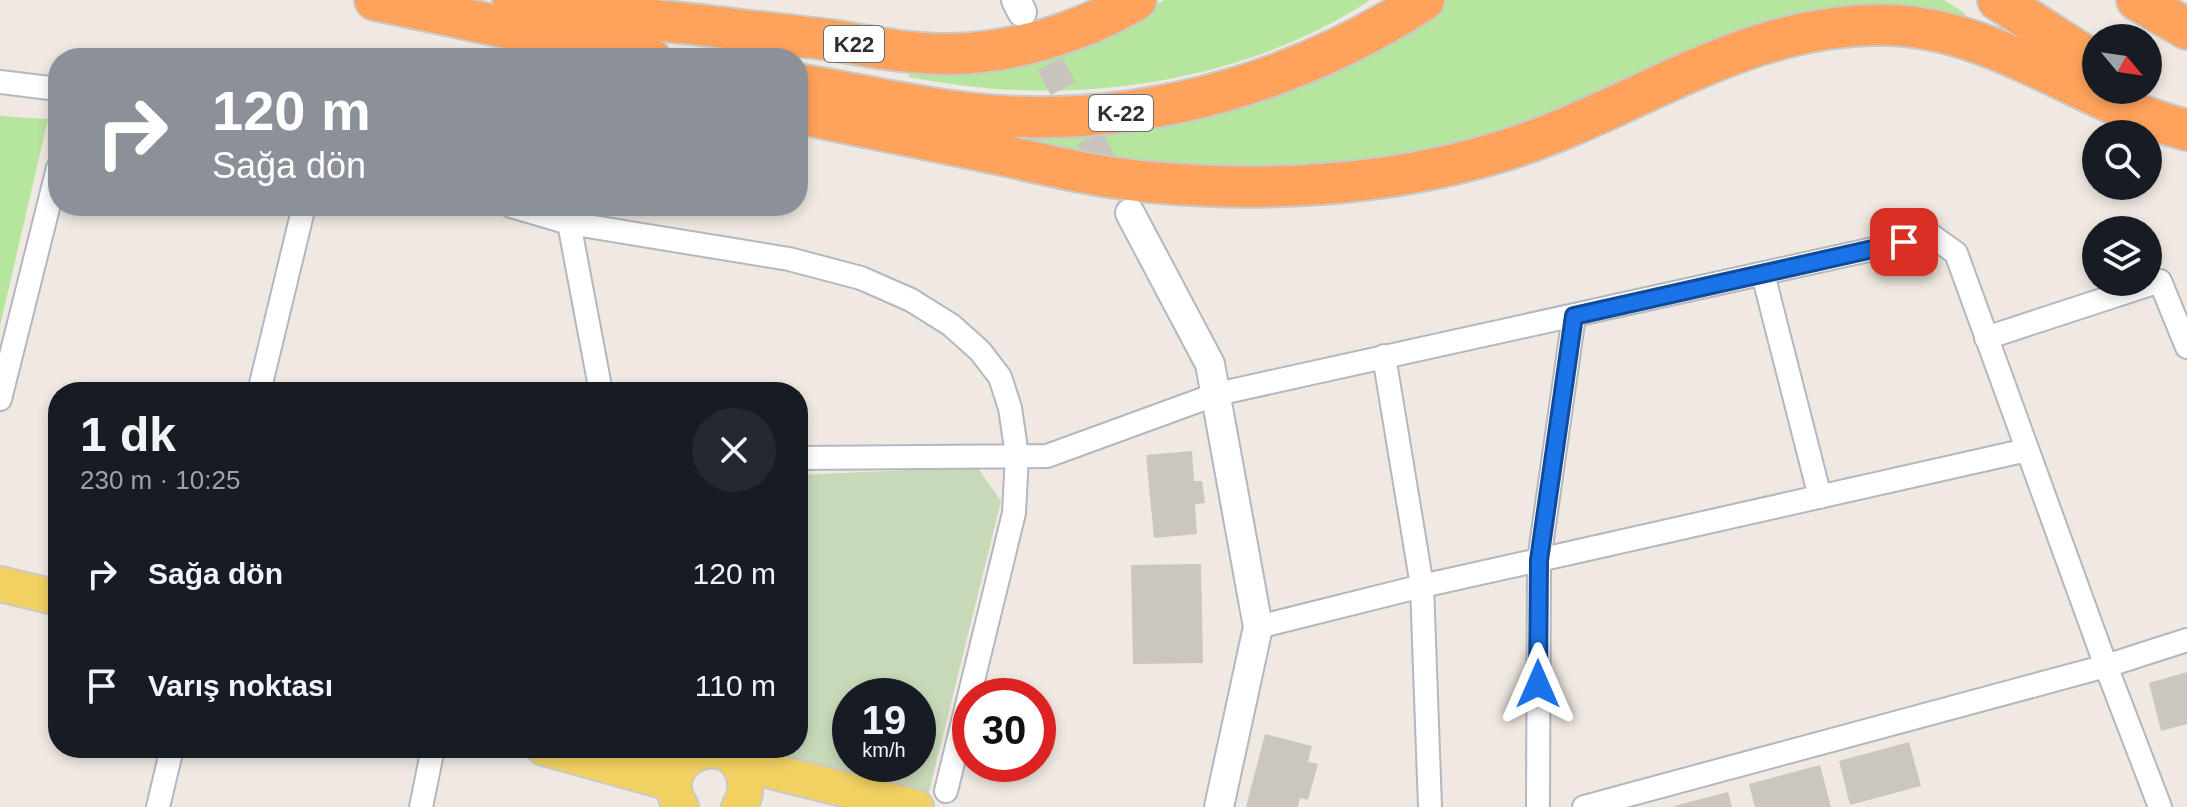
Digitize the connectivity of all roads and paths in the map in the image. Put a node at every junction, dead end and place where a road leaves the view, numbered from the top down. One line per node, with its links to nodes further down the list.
1 (375, 0): 10 (highway)
2 (513, 0): 8 (highway)
3 (1136, 0): 8 (highway, K22)
4 (1393, 0): 13 (highway, K-22)
5 (1424, 0): 15 (highway, K-22)
6 (1998, 0): 12 (highway)
7 (2137, 0): 9 (highway)
8 (564, 10): 11 (highway)
9 (2187, 29)
10 (582, 48)
11 (704, 48)
12 (2082, 54)
13 (808, 68)
14 (0, 82): 16 (street)
15 (808, 86)
16 (48, 88)
17 (2162, 100): 18 (highway)
18 (2187, 114)
19 (808, 115): 20 (highway)
20 (2187, 130)
21 (48, 208): 34 (street)
22 (1130, 213): 33 (street)
23 (302, 216): 31 (street)
24 (545, 216): 25 (street)
25 (569, 223): 32 (street); 36 (street)
26 (1763, 274): 27 (street); 28 (street); 38 (street)
27 (1574, 316): 30 (street); 39 (street)
28 (1986, 338): 29 (street); 35 (street)
29 (2187, 347)
30 (1384, 356): 33 (street); 41 (street)
31 (261, 382)
32 (599, 382)
33 (1217, 394): 36 (street); 45 (street)
34 (0, 399)
35 (2027, 450): 38 (street); 47 (street)
36 (1017, 455): 37 (street); 56 (street)
37 (808, 458)
38 (1820, 497): 39 (street)
39 (1539, 560): 41 (street); 63 (street)
40 (0, 584): 42 (main road)
41 (1422, 586): 45 (street); 62 (street)
42 (48, 596)
43 (0, 607): 44 (main road)
44 (48, 618)
45 (1258, 627): 61 (street)
46 (2187, 640): 47 (street)
47 (2106, 666): 64 (street); 65 (street)
48 (170, 758): 58 (street)
49 (431, 758): 59 (street)
50 (582, 758): 55 (main road)
51 (653, 758): 55 (main road)
52 (694, 758): 55 (main road)
53 (730, 758): 54 (main road)
54 (738, 763): 57 (main road); 60 (main road)
55 (677, 783)
56 (946, 791)
57 (747, 806)
58 (158, 807)
59 (421, 807)
60 (916, 807)
61 (1219, 807)
62 (1430, 807)
63 (1538, 807)
64 (1584, 807)
65 (2160, 807)

